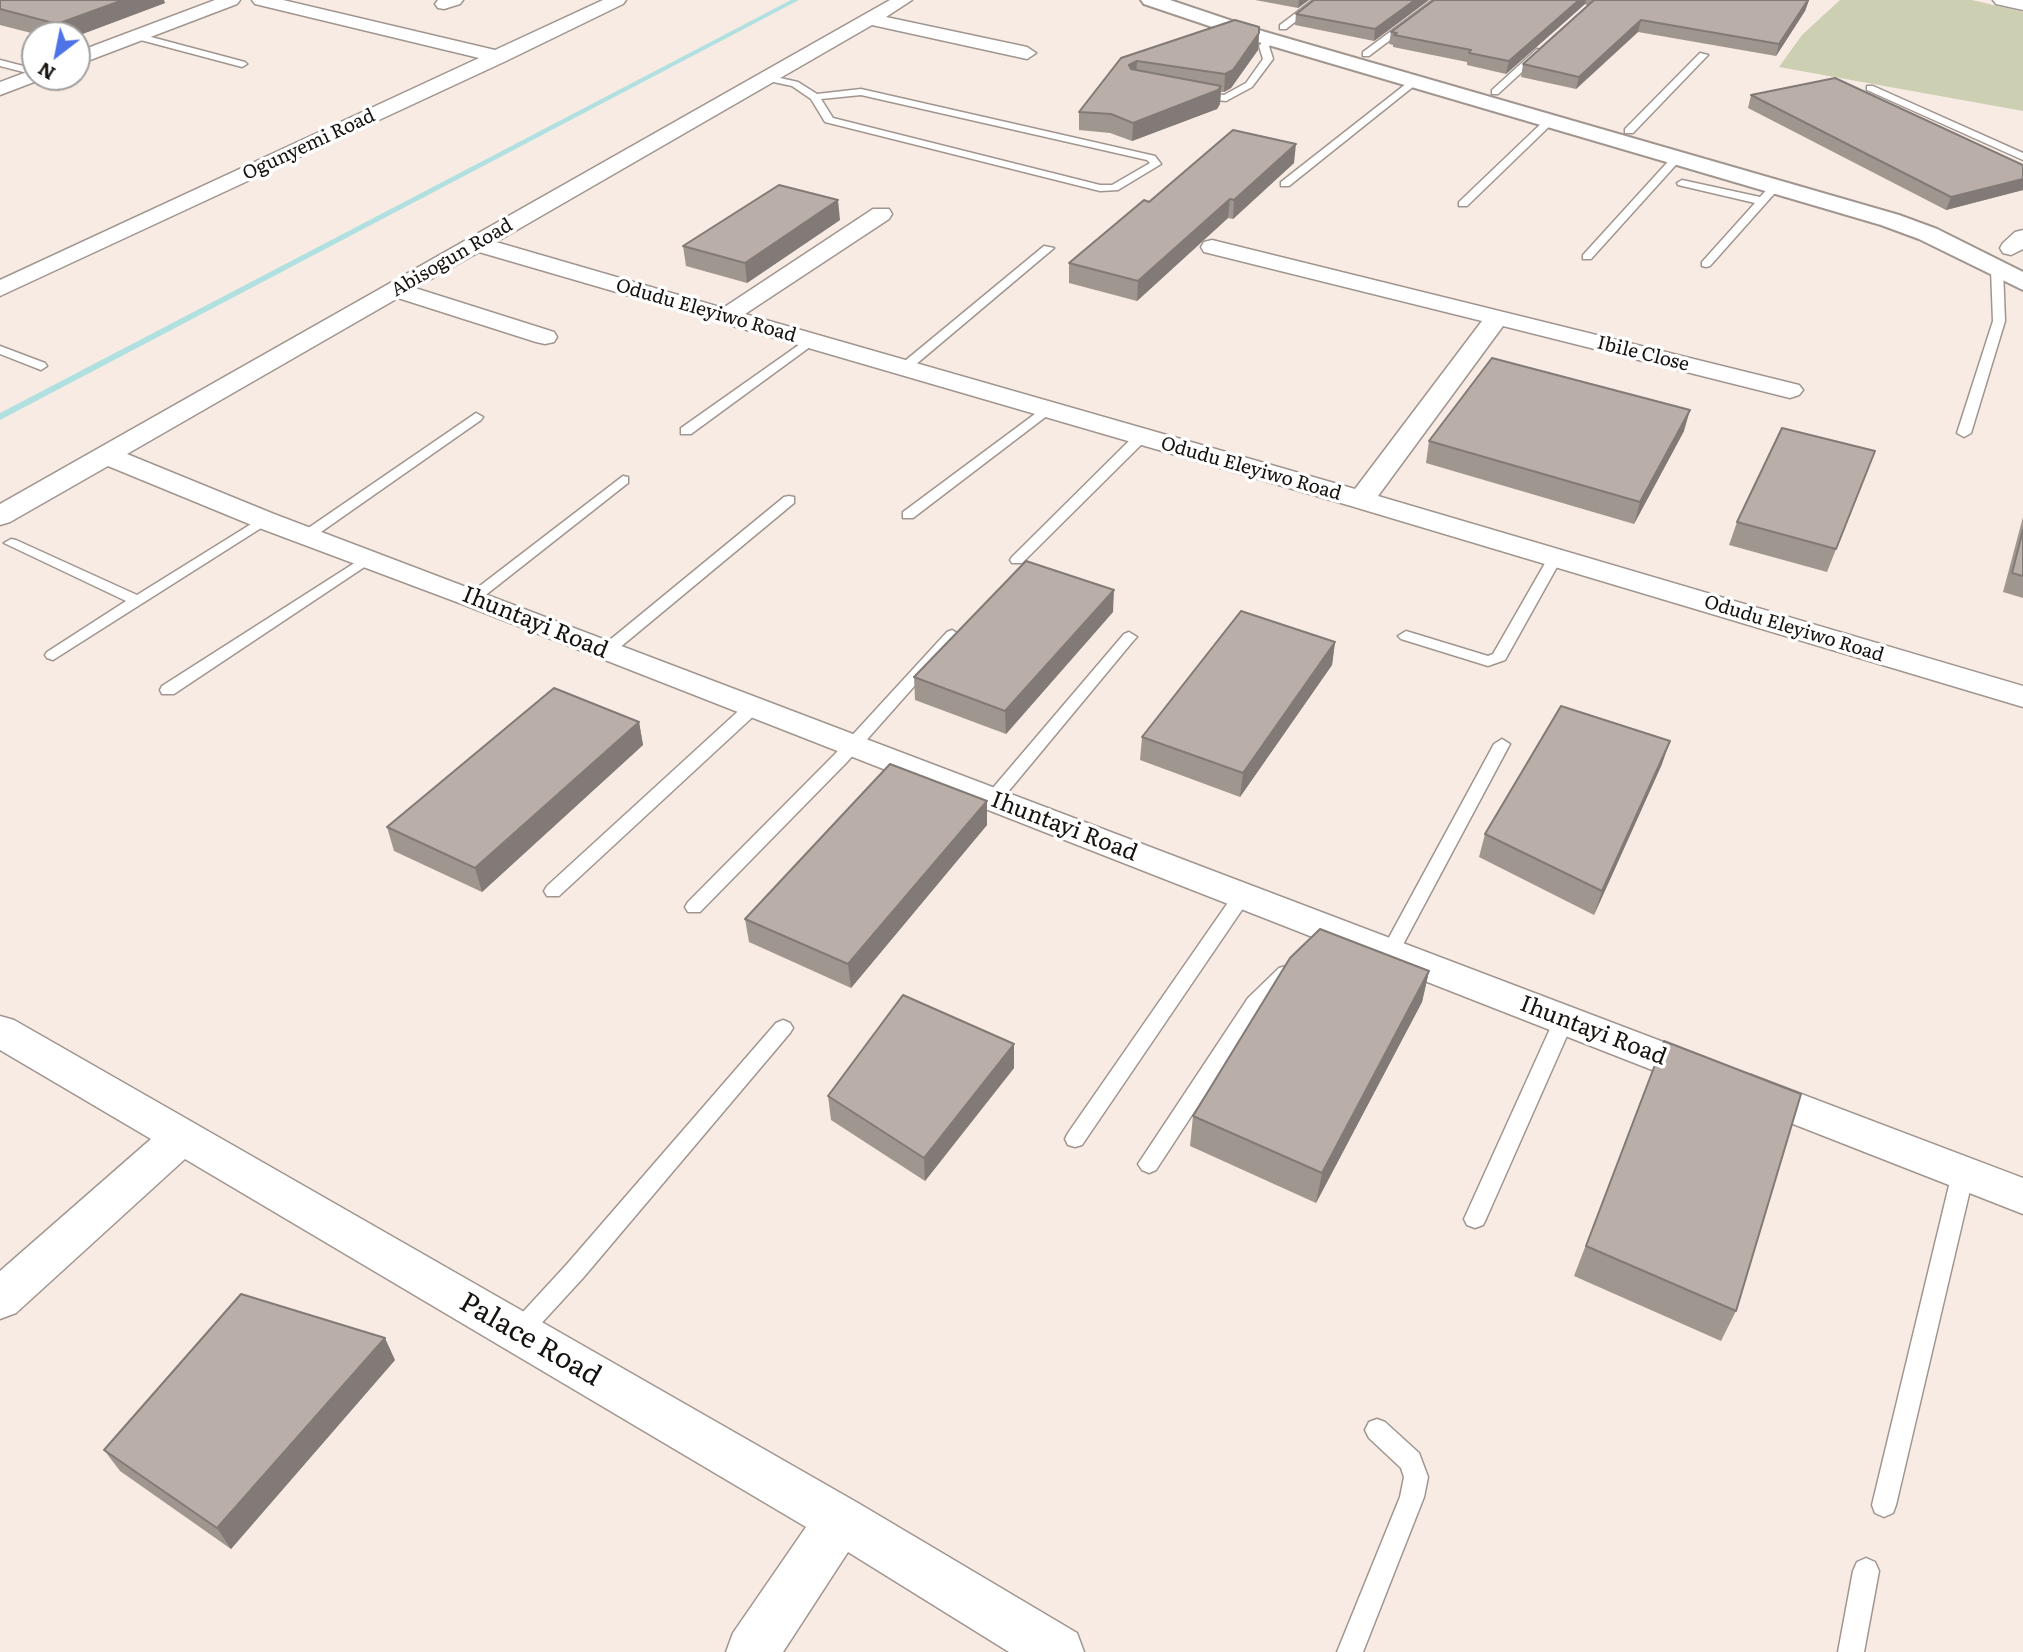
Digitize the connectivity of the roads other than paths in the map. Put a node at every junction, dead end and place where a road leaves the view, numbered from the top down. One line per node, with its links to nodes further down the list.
1 (230, 0): 14 (street)
2 (261, 0): 20 (street)
3 (618, 0): 20 (street, Ogunyemi Road)
4 (903, 0): 12 (street, Abisogun Road)
5 (1151, 0): 11 (street)
6 (1201, 0): 11 (street); 13 (street)
7 (1319, 0): 13 (lane)
8 (1439, 0): 18 (lane)
9 (2002, 0): 10 (street)
10 (2023, 5)
11 (1178, 8): 13 (street)
12 (870, 19): 16 (street); 24 (street, Abisogun Road)
13 (1277, 33): 18 (street); 26 (street); 30 (lane)
14 (136, 36): 17 (street); 22 (lane)
15 (1546, 46): 29 (lane)
16 (1027, 52)
17 (91, 54)
18 (1366, 54): 29 (street)
19 (1703, 55): 33 (lane)
20 (499, 57): 50 (street, Ogunyemi Road)
21 (0, 62): 23 (lane)
22 (242, 64)
23 (21, 69)
24 (767, 78): 31 (lane); 42 (street, Abisogun Road)
25 (21, 80): 28 (street)
26 (1414, 82): 32 (street); 37 (lane)
27 (1870, 88): 34 (lane)
28 (0, 89)
29 (1495, 92): 33 (street)
30 (1191, 94)
31 (815, 97): 31 (lane)
32 (1552, 119): 35 (street); 40 (lane)
33 (1629, 131): 43 (street)
34 (2023, 156)
35 (1678, 157): 38 (street); 46 (lane)
36 (1682, 183): 39 (lane)
37 (1285, 184)
38 (1777, 185): 39 (lane); 48 (street)
39 (1760, 201): 47 (lane)
40 (1463, 204)
41 (881, 214): 52 (street)
42 (477, 244): 51 (street, Abisogun Road); 52 (street, Odudu Eleyiwo Road)
43 (2005, 244)
44 (1212, 247): 53 (street, Ibile Close)
45 (1048, 248): 58 (lane)
46 (1587, 257)
47 (1706, 264)
48 (1997, 269): 49 (street); 63 (lane)
49 (2023, 282)
50 (0, 289)
51 (396, 290): 54 (street); 65 (street, Abisogun Road)
52 (726, 316): 55 (street, Odudu Eleyiwo Road)
53 (1497, 317): 59 (street, Ibile Close); 68 (street)
54 (545, 337)
55 (810, 341): 58 (street, Odudu Eleyiwo Road); 62 (lane)
56 (0, 350): 57 (lane)
57 (41, 366)
58 (904, 368): 60 (street, Odudu Eleyiwo Road)
59 (1790, 390)
60 (1047, 410): 64 (street, Odudu Eleyiwo Road); 69 (lane)
61 (476, 417): 72 (lane)
62 (686, 430)
63 (1964, 433)
64 (1141, 437): 68 (street, Odudu Eleyiwo Road); 76 (lane)
65 (105, 455): 70 (street, Abisogun Road); 71 (street, Ihuntayi Road)
66 (623, 480): 77 (lane)
67 (789, 500): 82 (lane)
68 (1361, 500): 74 (street, Odudu Eleyiwo Road)
69 (908, 515)
70 (0, 516)
71 (264, 520): 72 (street, Ihuntayi Road); 78 (lane)
72 (306, 536): 75 (street, Ihuntayi Road)
73 (11, 543): 78 (lane)
74 (1555, 558): 80 (lane); 85 (street, Odudu Eleyiwo Road)
75 (367, 559): 77 (street, Ihuntayi Road); 84 (lane)
76 (1017, 560)
77 (474, 598): 82 (street, Ihuntayi Road)
78 (138, 601): 83 (lane)
79 (952, 635): 88 (lane)
80 (1406, 636)
81 (1129, 637): 89 (lane)
82 (606, 651): 86 (street, Ihuntayi Road)
83 (53, 655)
84 (168, 690)
85 (2023, 697)
86 (752, 708): 88 (street, Ihuntayi Road); 90 (lane)
87 (1502, 744): 93 (lane)
88 (851, 746): 89 (street, Ihuntayi Road); 92 (lane)
89 (992, 800): 91 (street, Ihuntayi Road)
90 (553, 891)
91 (1242, 896): 93 (street, Ihuntayi Road); 99 (lane)
92 (694, 907)
93 (1389, 954): 95 (street, Ihuntayi Road)
94 (1296, 963): 100 (lane)
95 (1564, 1020): 101 (street, Ihuntayi Road); 103 (lane)
96 (783, 1028): 105 (lane)
97 (0, 1031): 98 (street, Palace Road)
98 (182, 1137): 104 (street); 105 (street, Palace Road)
99 (1075, 1139)
100 (1149, 1164)
101 (1963, 1173): 102 (street, Ihuntayi Road); 107 (lane)
102 (2023, 1196)
103 (1475, 1219)
104 (0, 1299)
105 (518, 1333): 108 (street, Palace Road)
106 (1377, 1430): 112 (lane)
107 (1884, 1505)
108 (840, 1521): 110 (street); 111 (street, Palace Road)
109 (1866, 1572): 113 (lane)
110 (752, 1652)
111 (1058, 1652)
112 (1350, 1652)
113 (1851, 1652)

